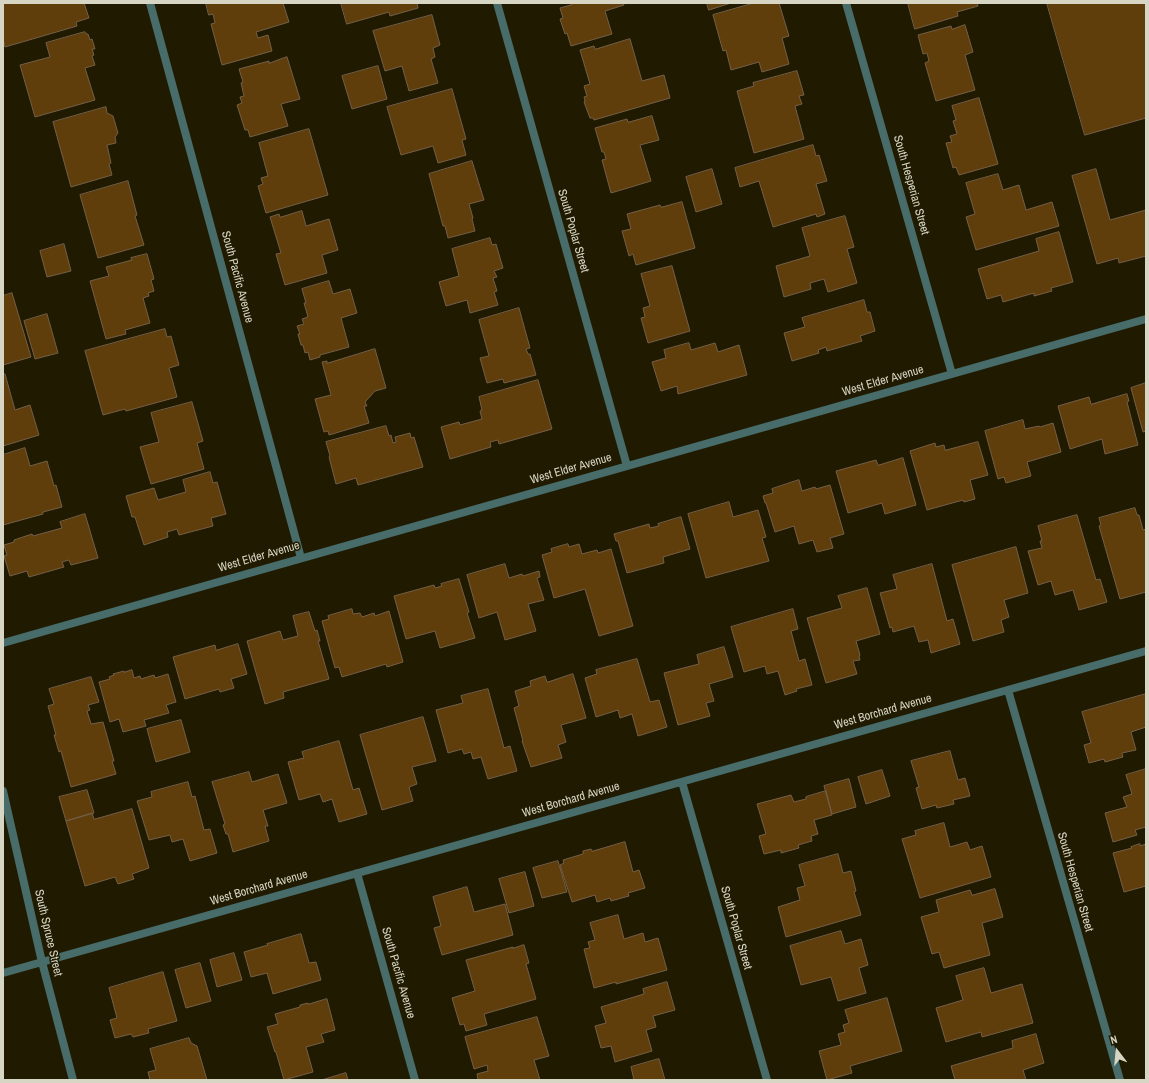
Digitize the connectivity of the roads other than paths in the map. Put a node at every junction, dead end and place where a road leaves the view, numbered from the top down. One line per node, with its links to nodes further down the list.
1 (150, 3): 7 (street, South Pacific Avenue)
2 (497, 3): 6 (street, South Poplar Street)
3 (846, 3): 5 (street, South Hesperian Street)
4 (1146, 319): 5 (street, West Elder Avenue)
5 (952, 374): 6 (street, West Elder Avenue)
6 (627, 466): 7 (street, West Elder Avenue)
7 (302, 558): 8 (street, West Elder Avenue)
8 (3, 642)
9 (1146, 651): 10 (street, West Borchard Avenue)
10 (1008, 690): 11 (street, West Borchard Avenue); 19 (street, South Hesperian Street)
11 (682, 782): 13 (street, West Borchard Avenue); 18 (street, South Poplar Street)
12 (3, 792): 14 (street, South Spruce Street)
13 (357, 873): 14 (street, West Borchard Avenue); 17 (street, South Pacific Avenue)
14 (42, 962): 15 (street, West Borchard Avenue); 16 (street, South Spruce Street)
15 (3, 973)
16 (73, 1080)
17 (415, 1080)
18 (767, 1080)
19 (1120, 1080)

